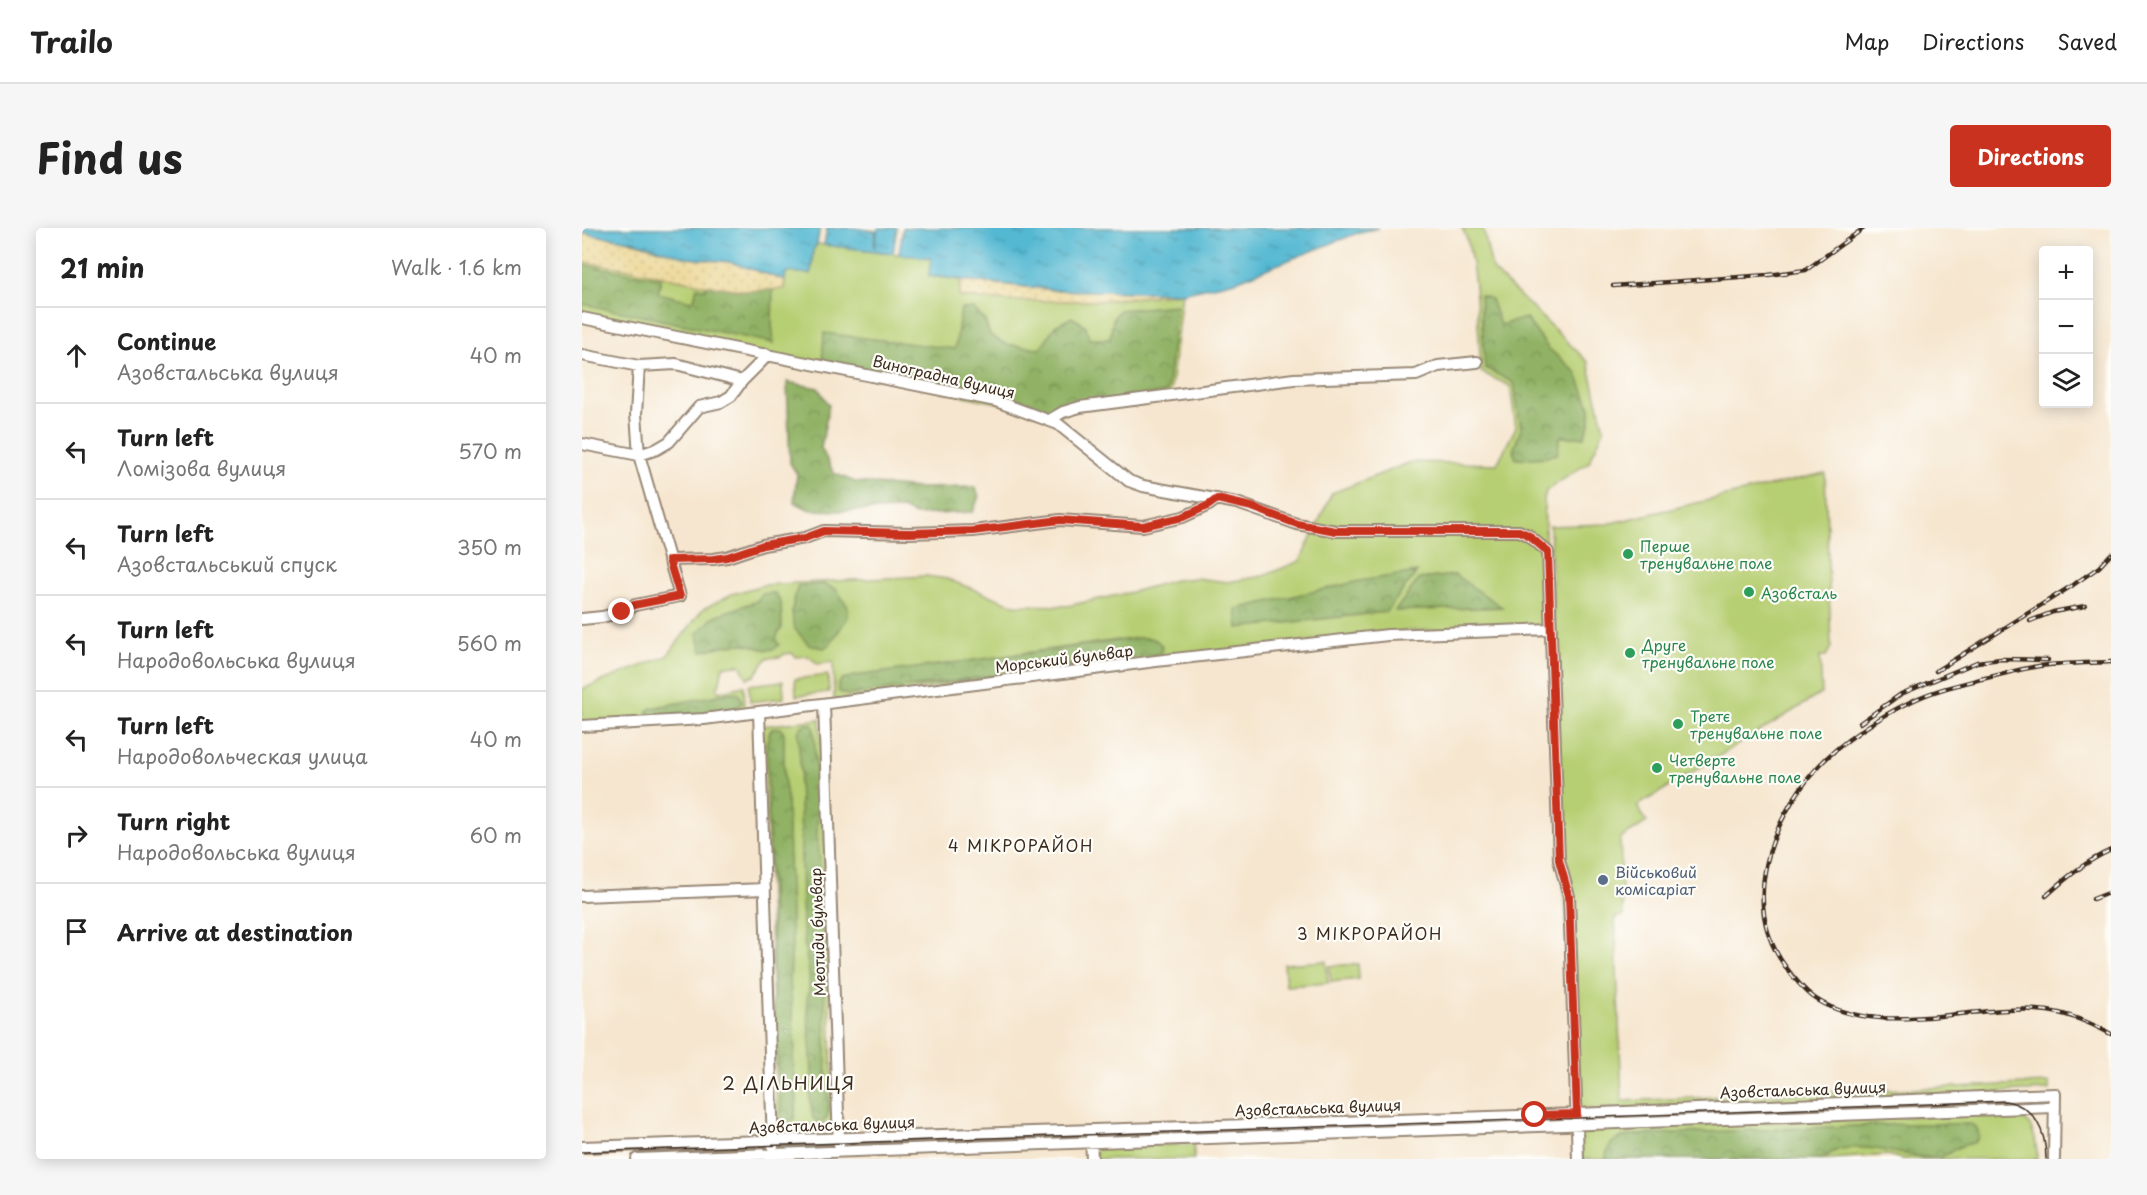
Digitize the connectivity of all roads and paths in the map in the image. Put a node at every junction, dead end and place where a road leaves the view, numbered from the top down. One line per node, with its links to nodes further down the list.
1 (582, 318): 2 (street, Виноградна вулиця)
2 (766, 354): 6 (street); 7 (street, Виноградна вулиця)
3 (582, 355): 5 (street)
4 (1476, 362): 7 (street)
5 (639, 366): 6 (street); 9 (street)
6 (742, 381): 9 (street)
7 (1051, 419): 10 (street, Виноградна вулиця)
8 (582, 444): 9 (street)
9 (639, 455): 11 (street)
10 (1217, 499): 11 (street); 13 (street, Виноградна вулиця)
11 (669, 560): 12 (street)
12 (582, 619)
13 (1551, 629): 14 (street, Морський бульвар); 20 (street)
14 (824, 704): 15 (street, Морський бульвар); 23 (street, Меотиди бульвар)
15 (759, 712): 16 (street, Морський бульвар); 17 (street)
16 (582, 726)
17 (765, 889): 18 (street); 24 (street)
18 (582, 896)
19 (2055, 1107): 20 (street, Азовстальська вулиця); 21 (street, Азовстальська вулиця); 32 (street)
20 (1577, 1114): 21 (street); 22 (street, Азовстальська вулиця)
21 (1577, 1126): 25 (street, Азовстальська вулиця); 31 (street)
22 (1091, 1130): 23 (street, Азовстальська вулиця); 25 (street)
23 (839, 1138): 24 (street, Азовстальська вулиця); 27 (street, Меотиди бульвар)
24 (773, 1141): 26 (street, Азовстальська вулиця); 28 (street)
25 (1091, 1143): 27 (street, Азовстальська вулиця); 30 (street)
26 (582, 1147)
27 (839, 1155): 28 (street, Азовстальська вулиця)
28 (774, 1157): 29 (street, Азовстальська вулиця)
29 (637, 1159)
30 (1092, 1159)
31 (1578, 1159)
32 (2054, 1159)

